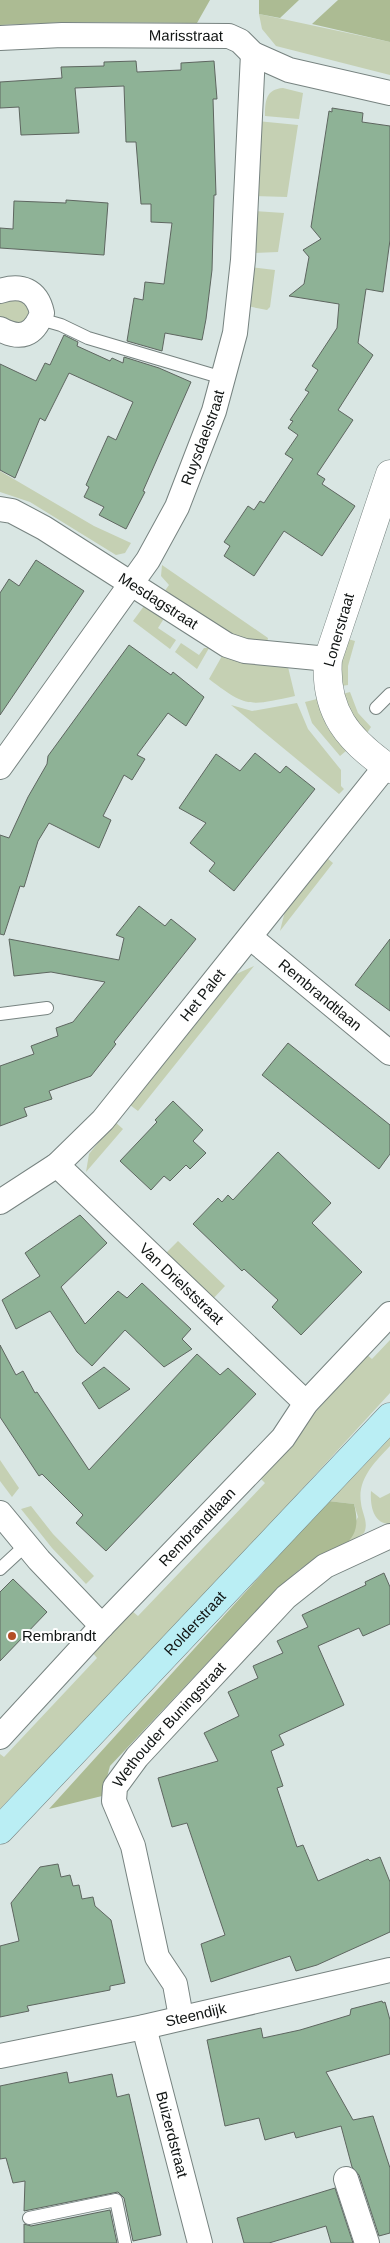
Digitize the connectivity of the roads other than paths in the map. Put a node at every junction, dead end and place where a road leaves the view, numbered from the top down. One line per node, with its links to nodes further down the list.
1 (0, 38): 2 (street, Marisstraat)
2 (253, 54): 3 (street, Marisstraat); 7 (street, Ruysdaelstraat)
3 (390, 93)
4 (0, 291): 5 (street)
5 (40, 319): 6 (street); 7 (lane)
6 (0, 328)
7 (223, 378): 10 (street, Ruysdaelstraat)
8 (390, 474): 11 (street, Lonerstraat)
9 (0, 509): 10 (street, Mesdagstraat)
10 (132, 585): 11 (street, Mesdagstraat); 14 (street, Ruysdaelstraat)
11 (328, 659): 15 (street, Lonerstraat)
12 (390, 694): 13 (lane)
13 (376, 708)
14 (0, 767)
15 (388, 767): 16 (street, Het Palet)
16 (250, 937): 19 (street, Rembrandtlaan); 20 (street, Het Palet)
17 (47, 1008): 18 (lane)
18 (0, 1014)
19 (390, 1053)
20 (57, 1165): 21 (street, Het Palet); 23 (street, Van Drielststraat)
21 (0, 1202)
22 (390, 1314): 23 (street, Rembrandtlaan)
23 (306, 1403): 29 (street, Rembrandtlaan)
24 (390, 1417): 31 (main road, Rolderstraat)
25 (0, 1513): 27 (street)
26 (390, 1536): 33 (street, Wethouder Buningstraat)
27 (26, 1545): 28 (lane); 29 (street)
28 (0, 1569)
29 (102, 1626): 30 (street, Rembrandtlaan)
30 (0, 1737)
31 (0, 1830)
32 (390, 1970): 33 (street, Steendijk)
33 (181, 2017): 34 (street, Steendijk)
34 (144, 2027): 35 (street, Steendijk); 39 (street, Buizerdstraat)
35 (0, 2056)
36 (346, 2178): 40 (street)
37 (29, 2218): 38 (lane)
38 (125, 2243)
39 (200, 2243)
40 (367, 2243)

